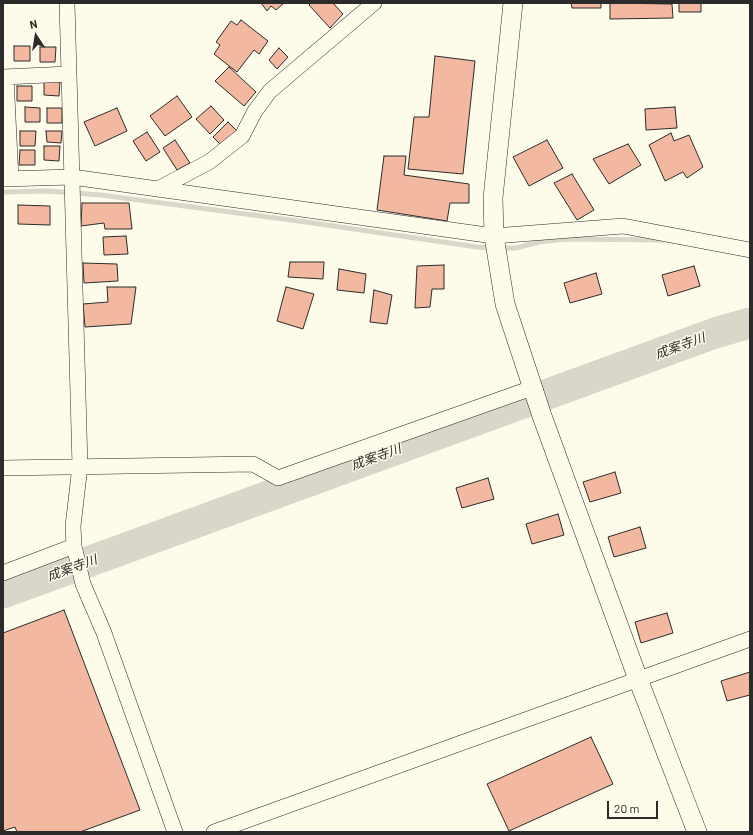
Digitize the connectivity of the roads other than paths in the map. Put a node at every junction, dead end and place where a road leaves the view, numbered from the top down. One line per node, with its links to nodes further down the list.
1 (67, 3): 4 (street)
2 (374, 3): 8 (street)
3 (513, 3): 9 (street)
4 (69, 74): 5 (street); 6 (street)
5 (4, 77): 7 (street)
6 (72, 177): 7 (street); 8 (street); 12 (street)
7 (7, 179)
8 (158, 189): 9 (street)
9 (494, 236): 10 (street); 11 (street)
10 (750, 250)
11 (532, 388): 12 (street); 17 (street)
12 (80, 466): 13 (street); 14 (street)
13 (3, 468)
14 (74, 546): 15 (street); 18 (street)
15 (3, 573)
16 (750, 639): 17 (street)
17 (638, 679): 19 (street); 20 (street)
18 (175, 832)
19 (214, 832)
20 (697, 832)

